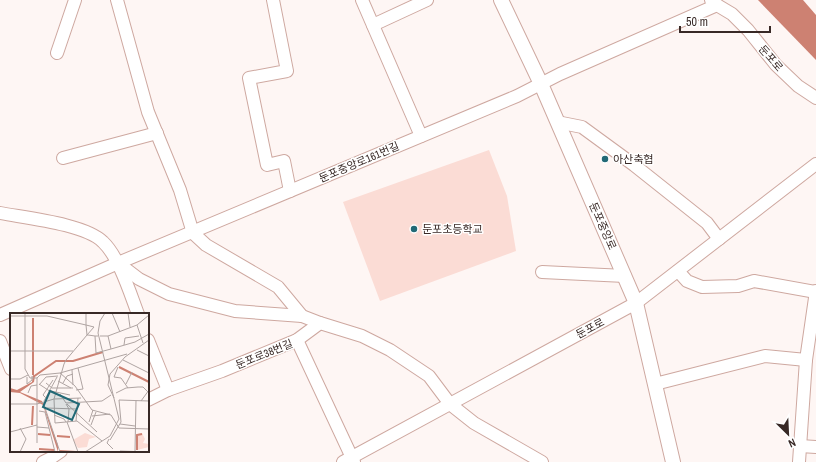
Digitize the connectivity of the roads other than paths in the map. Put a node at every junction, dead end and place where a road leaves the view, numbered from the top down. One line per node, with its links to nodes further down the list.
1 (75, 0): 9 (street)
2 (117, 0): 13 (street)
3 (273, 0): 17 (street)
4 (362, 0): 8 (street)
5 (427, 0): 8 (street)
6 (501, 0): 10 (street, 둔포중앙로)
7 (714, 3): 10 (street, 둔포중앙로161번길); 11 (street, 둔포로)
8 (373, 25): 14 (street)
9 (57, 53)
10 (541, 84): 12 (street, 둔포중앙로); 14 (street, 둔포중앙로161번길)
11 (816, 98)
12 (557, 122): 20 (street); 24 (street, 둔포중앙로)
13 (157, 133): 15 (street); 19 (street)
14 (420, 136): 17 (street, 둔포중앙로161번길)
15 (63, 158)
16 (816, 164): 20 (street, 둔포로)
17 (290, 191): 19 (street, 둔포중앙로161번길)
18 (0, 213): 21 (street)
19 (193, 232): 21 (street, 둔포중앙로161번길); 29 (street)
20 (719, 239): 22 (street, 둔포로)
21 (118, 263): 27 (street); 28 (street, 둔포중앙로161번길); 29 (street)
22 (678, 271): 25 (street); 26 (street, 둔포로)
23 (542, 272): 24 (street)
24 (624, 276): 26 (street, 둔포중앙로)
25 (816, 291): 34 (street)
26 (636, 303): 36 (street, 둔포중앙로); 39 (street, 둔포로)
27 (138, 313)
28 (0, 315)
29 (302, 316): 30 (street)
30 (320, 323): 32 (street, 둔포로38번길); 39 (street)
31 (0, 340): 35 (street)
32 (297, 340): 37 (street, 둔포로38번길); 44 (street)
33 (149, 342): 37 (street)
34 (806, 360): 36 (street); 40 (street)
35 (10, 365)
36 (655, 384): 46 (street, 둔포중앙로)
37 (168, 390): 38 (street, 둔포로38번길)
38 (149, 400)
39 (450, 404): 44 (street, 둔포로); 45 (street)
40 (800, 446): 41 (street); 47 (street)
41 (816, 447)
42 (59, 452): 43 (street)
43 (45, 459)
44 (350, 460)
45 (542, 462)
46 (673, 462)
47 (800, 462)

